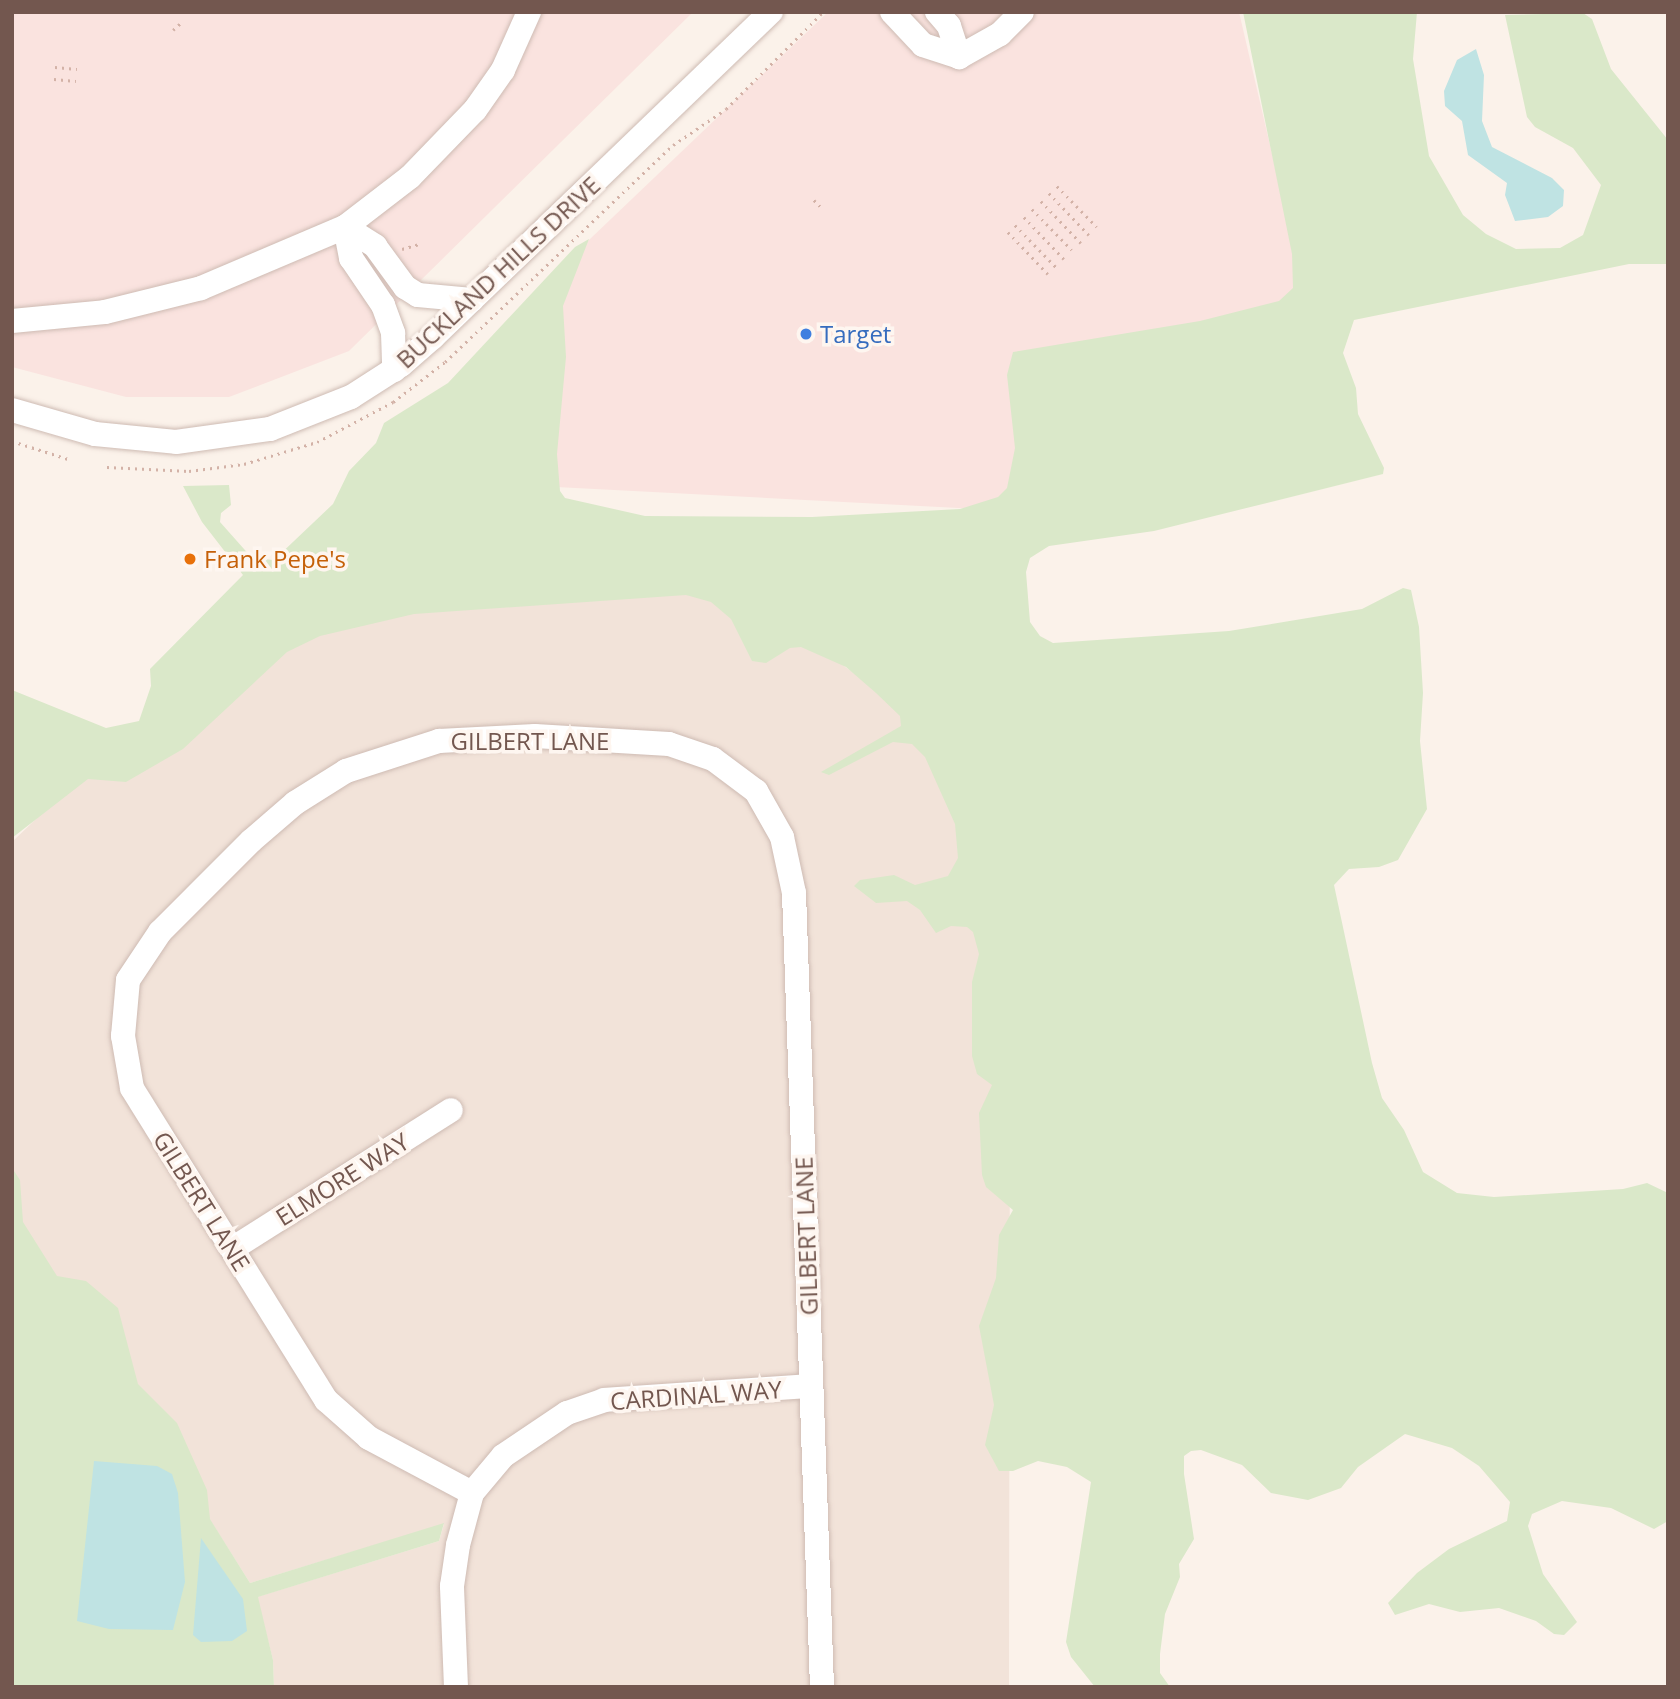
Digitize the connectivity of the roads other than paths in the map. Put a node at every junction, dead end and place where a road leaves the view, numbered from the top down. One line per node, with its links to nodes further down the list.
1 (529, 12): 7 (street)
2 (771, 12): 8 (street, BUCKLAND HILLS DRIVE)
3 (892, 12): 6 (street)
4 (937, 12): 6 (street)
5 (1022, 12): 6 (street)
6 (959, 57)
7 (345, 227): 8 (street); 9 (street); 10 (street)
8 (472, 300): 10 (street, BUCKLAND HILLS DRIVE)
9 (12, 321)
10 (394, 370): 11 (street, BUCKLAND HILLS DRIVE)
11 (12, 410)
12 (451, 1110): 13 (street, ELMORE WAY)
13 (232, 1248): 14 (street, GILBERT LANE); 15 (street, GILBERT LANE)
14 (811, 1387): 15 (street, CARDINAL WAY); 17 (street, GILBERT LANE)
15 (472, 1493): 16 (street, CARDINAL WAY)
16 (456, 1687)
17 (822, 1687)

